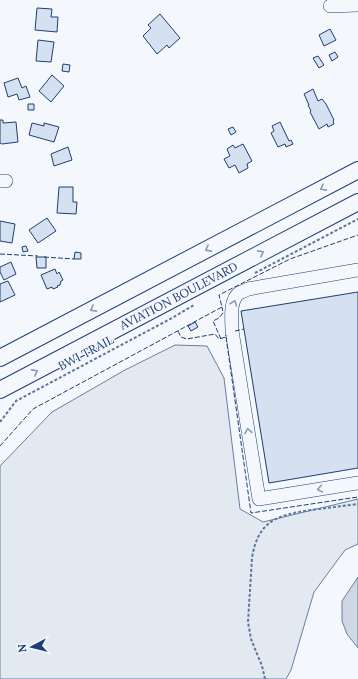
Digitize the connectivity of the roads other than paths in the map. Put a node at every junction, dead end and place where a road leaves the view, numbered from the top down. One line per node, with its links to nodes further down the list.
1 (358, 5): 2 (street)
2 (330, 6)
3 (358, 170): 6 (main road, one-way to 6)
4 (358, 202): 7 (main road, AVIATION BOULEVARD, one-way to 4)
5 (358, 270): 8 (street, one-way to 5)
6 (0, 358)
7 (0, 390)
8 (358, 483)

